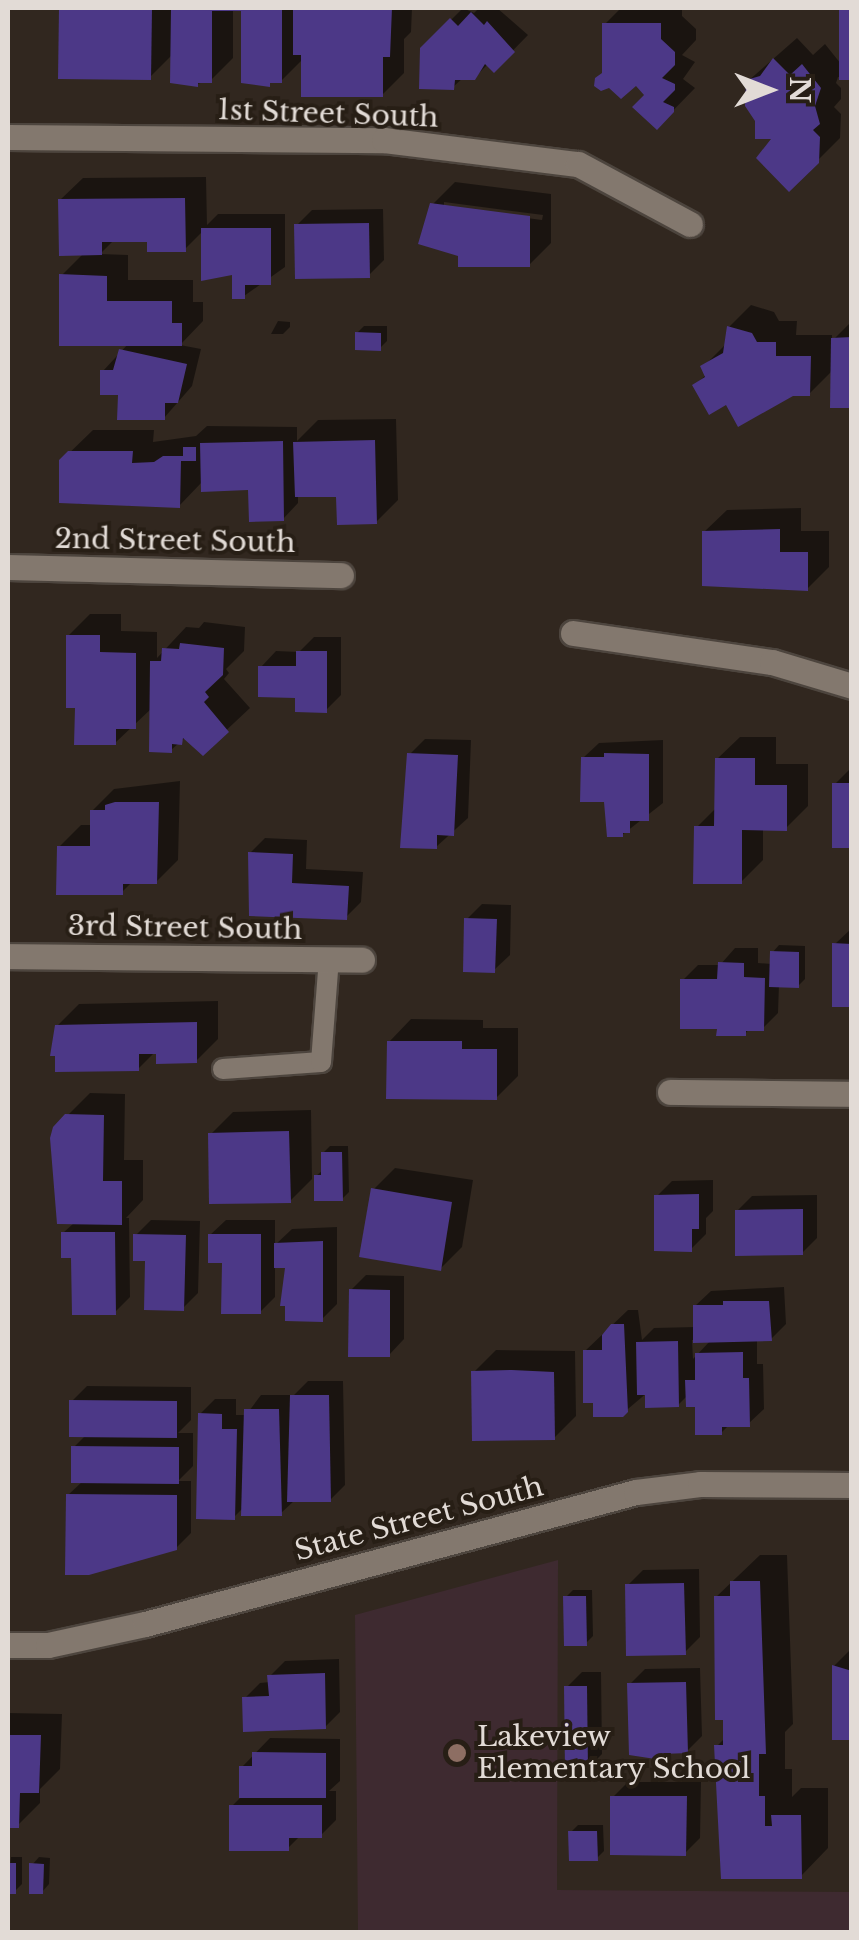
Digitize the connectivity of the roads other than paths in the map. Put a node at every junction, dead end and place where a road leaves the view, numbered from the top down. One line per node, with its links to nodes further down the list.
1 (8, 137): 2 (street, 1st Street South)
2 (690, 224)
3 (8, 567): 4 (street, 2nd Street South)
4 (341, 575)
5 (573, 634): 6 (street)
6 (852, 686)
7 (8, 956): 8 (street, 3rd Street South)
8 (329, 960): 9 (street, 3rd Street South); 10 (lane)
9 (362, 960)
10 (223, 1069)
11 (670, 1092): 12 (street)
12 (852, 1094)
13 (852, 1485): 14 (street, State Street South)
14 (8, 1645)

